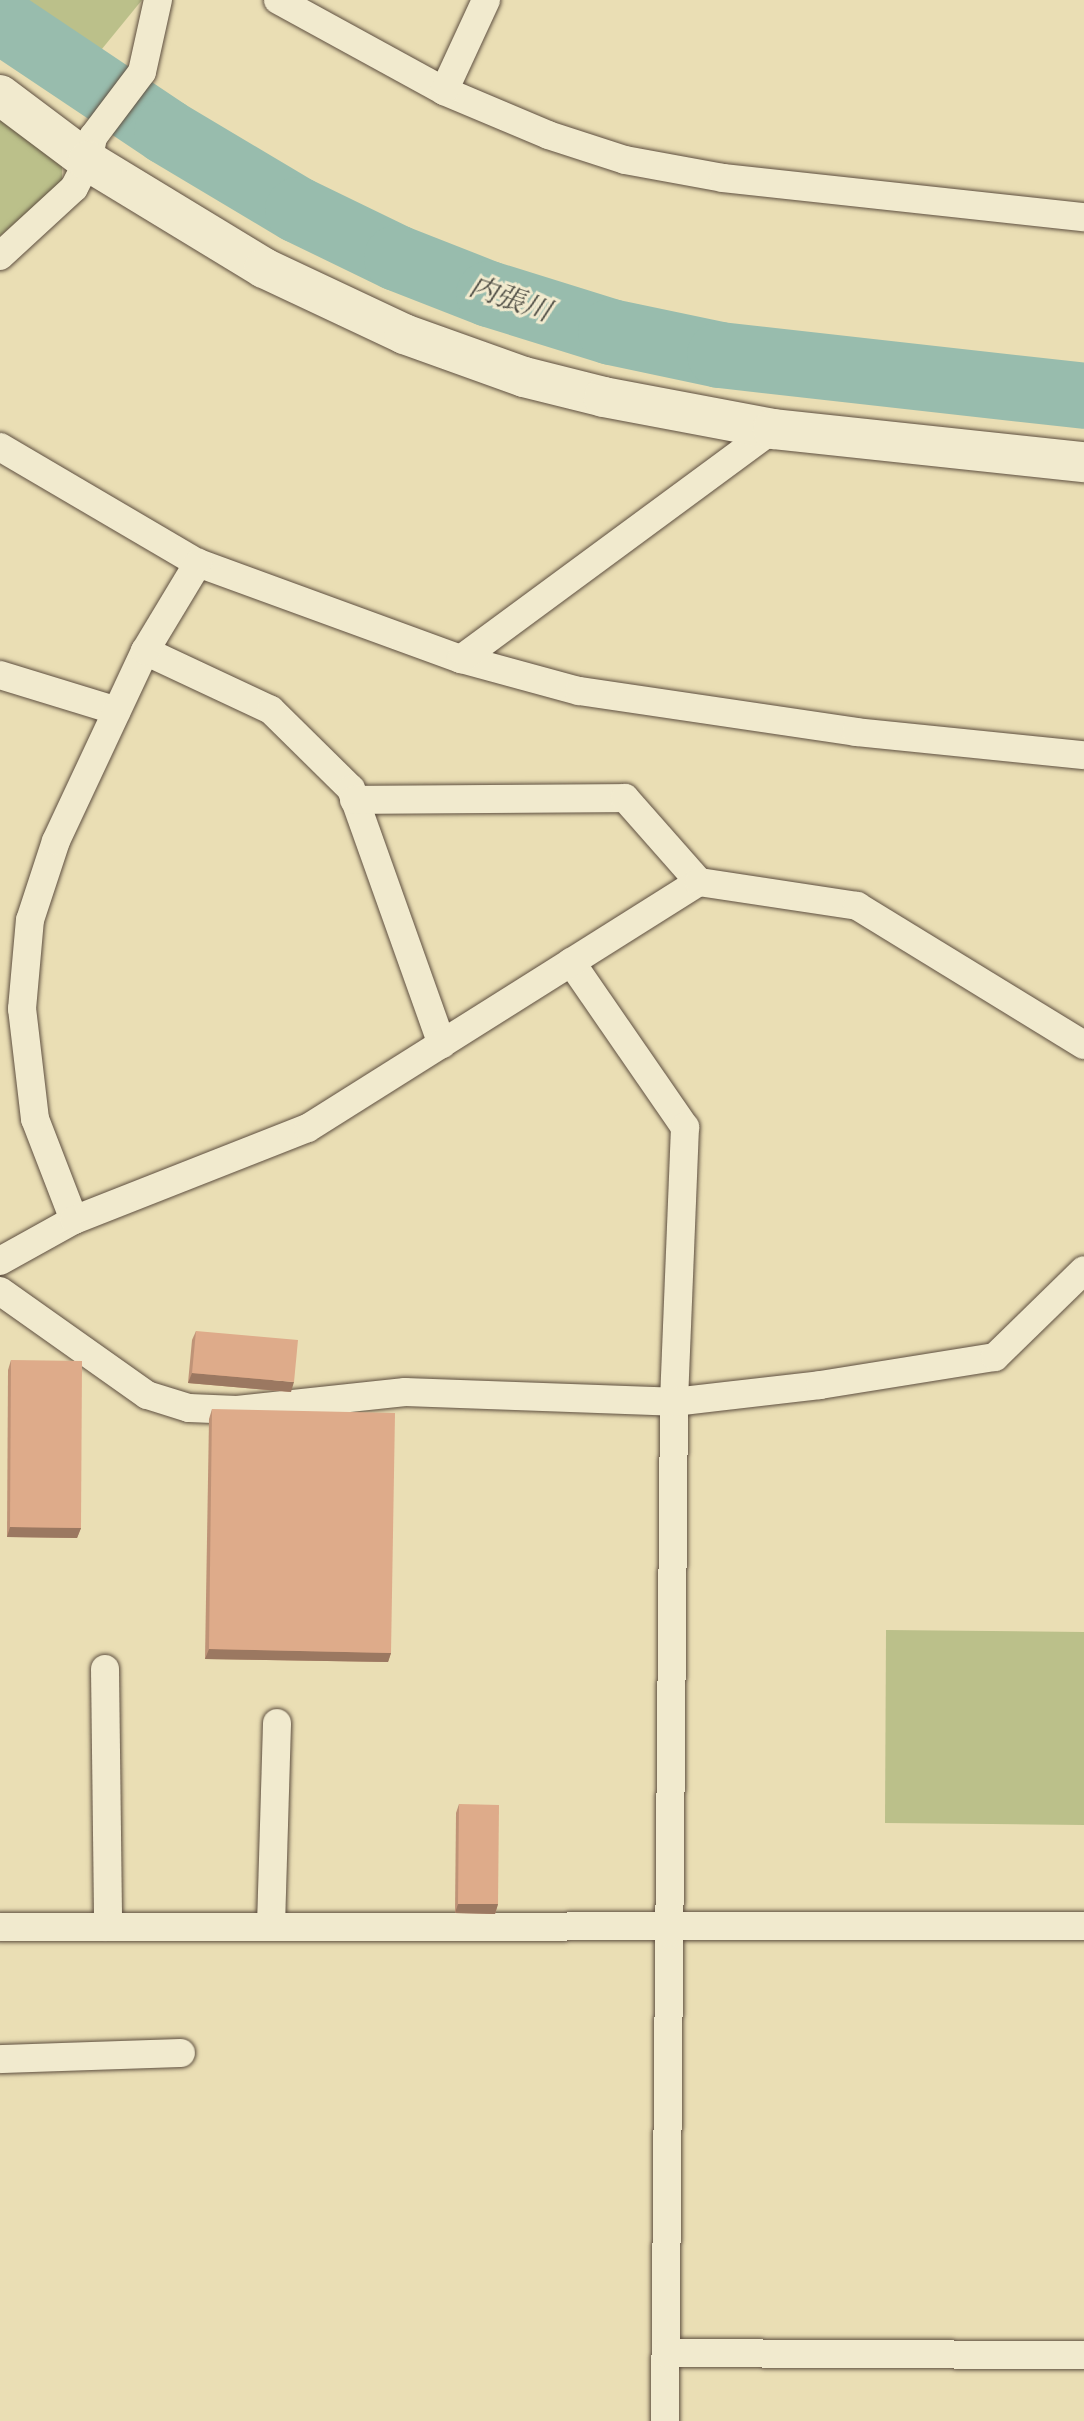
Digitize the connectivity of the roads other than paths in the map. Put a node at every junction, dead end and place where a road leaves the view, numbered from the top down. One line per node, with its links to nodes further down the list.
1 (158, 0): 6 (street)
2 (278, 0): 4 (street)
3 (486, 0): 4 (street)
4 (444, 91): 7 (street)
5 (0, 95): 6 (street)
6 (90, 149): 8 (street); 9 (street)
7 (1084, 217)
8 (0, 256)
9 (773, 429): 11 (street); 14 (street)
10 (0, 447): 12 (street)
11 (1084, 462)
12 (198, 563): 13 (street); 14 (street)
13 (145, 651): 16 (street); 18 (street)
14 (461, 659): 17 (street)
15 (0, 675): 16 (street)
16 (117, 711): 23 (street)
17 (1084, 755)
18 (354, 800): 19 (street); 21 (street)
19 (699, 882): 20 (street); 22 (street)
20 (571, 962): 21 (street); 27 (street)
21 (442, 1044): 23 (street)
22 (1084, 1045)
23 (74, 1220): 24 (street)
24 (0, 1261)
25 (1084, 1270): 27 (street)
26 (0, 1291): 27 (street)
27 (674, 1402): 34 (street)
28 (105, 1669): 33 (street)
29 (277, 1723): 30 (street)
30 (271, 1926): 33 (street); 34 (street)
31 (1084, 1926): 34 (street)
32 (0, 1927): 33 (street)
33 (108, 1927)
34 (670, 1927): 37 (street)
35 (181, 2053): 36 (street)
36 (0, 2059)
37 (666, 2353): 38 (street); 39 (street)
38 (1084, 2355)
39 (665, 2421)

